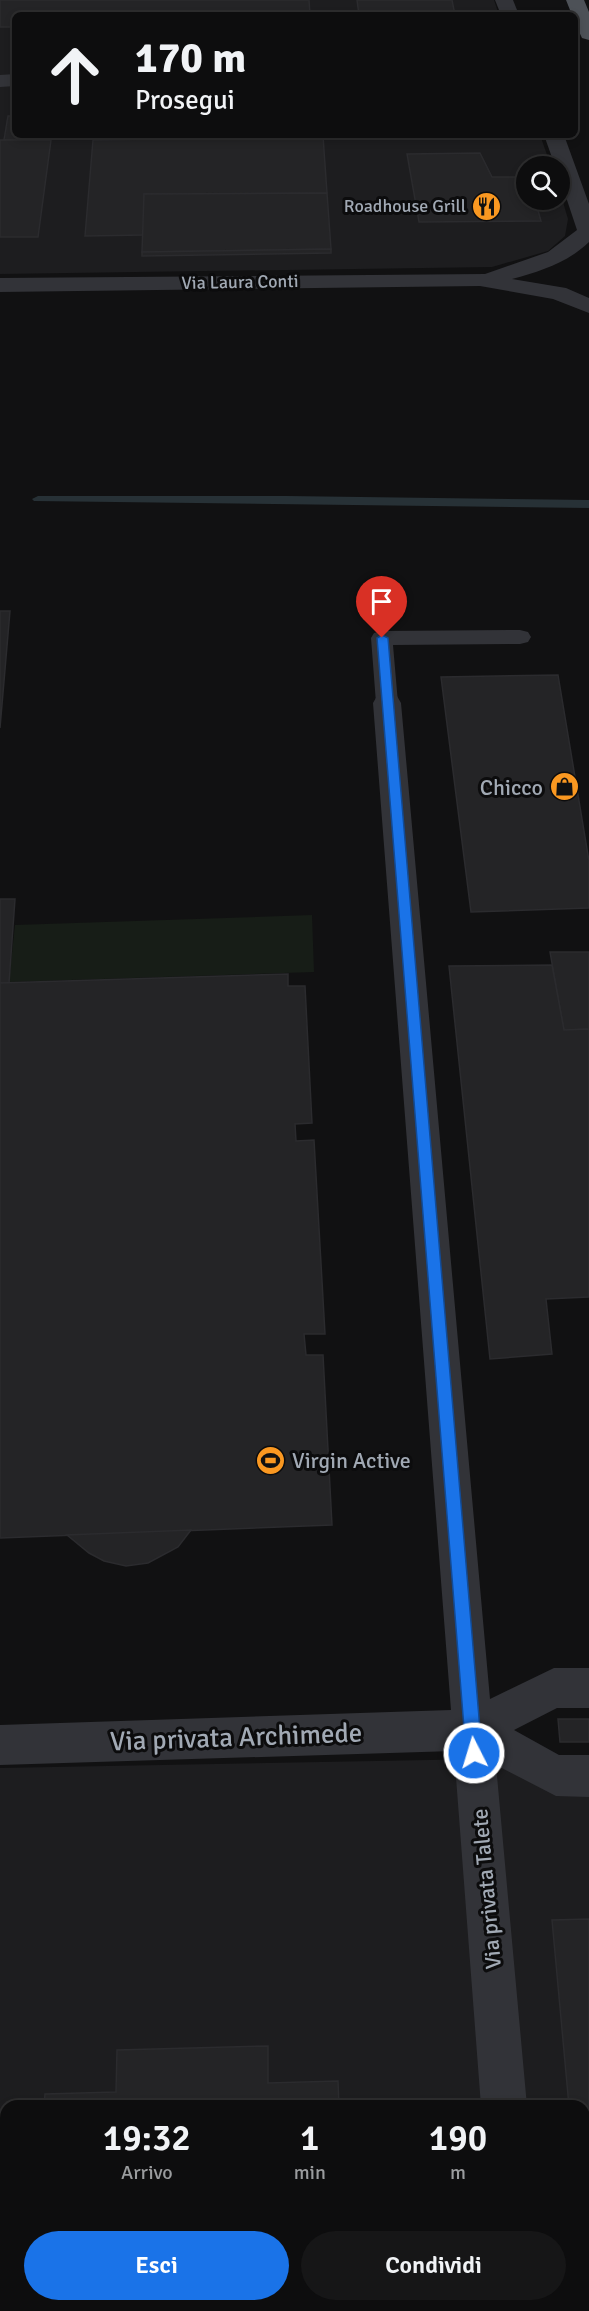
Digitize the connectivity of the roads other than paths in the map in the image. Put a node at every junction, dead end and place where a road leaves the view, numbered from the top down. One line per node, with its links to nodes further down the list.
1 (575, 0): 2 (main road)
2 (589, 34)
3 (555, 138): 4 (street)
4 (589, 232): 5 (street, Via Laura Conti)
5 (480, 280): 6 (street, Via Laura Conti); 7 (street, Via Laura Conti)
6 (0, 285)
7 (589, 306)
8 (520, 637): 9 (lane)
9 (387, 703): 11 (street, Via privata Talete)
10 (589, 1688): 11 (street)
11 (472, 1730): 12 (street, Via privata Archimede); 13 (street); 14 (street, Via privata Talete)
12 (0, 1745)
13 (589, 1776)
14 (503, 2100)

